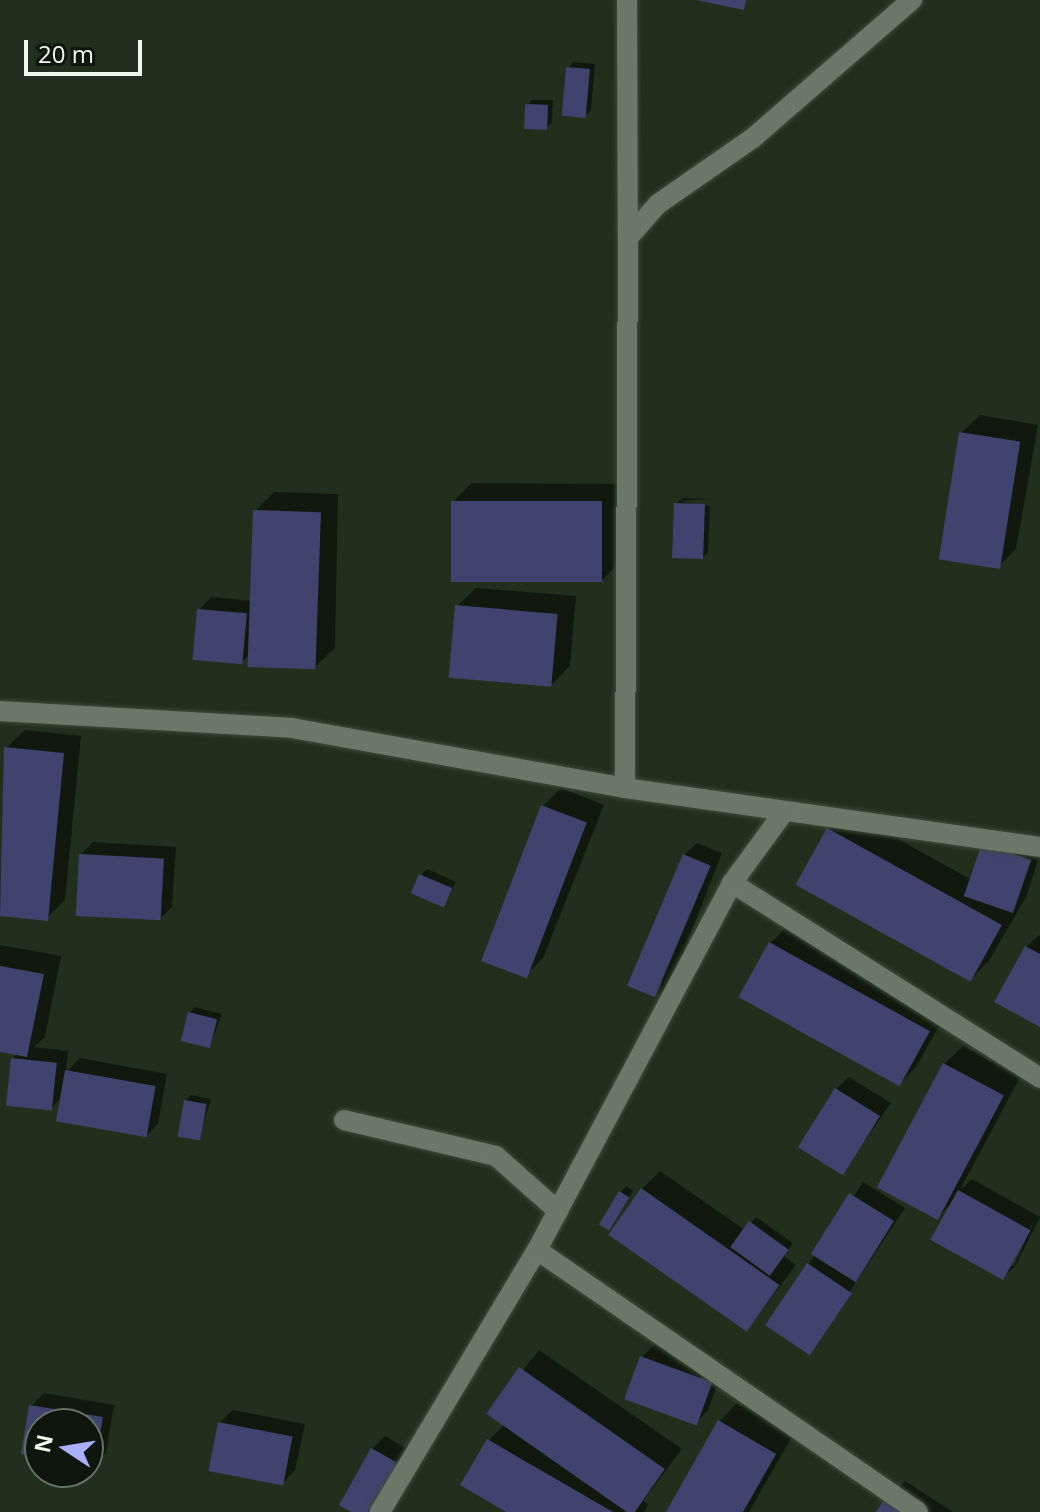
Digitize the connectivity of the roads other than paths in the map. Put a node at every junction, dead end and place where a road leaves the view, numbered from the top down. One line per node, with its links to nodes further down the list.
1 (627, 0): 3 (street)
2 (912, 0): 3 (street)
3 (628, 238): 5 (street)
4 (0, 711): 5 (street)
5 (625, 788): 6 (street)
6 (784, 812): 7 (street); 8 (street)
7 (1040, 847)
8 (732, 883): 9 (street); 11 (street)
9 (1040, 1078)
10 (344, 1120): 11 (street)
11 (558, 1211): 12 (street)
12 (537, 1250): 13 (street); 14 (street)
13 (380, 1512)
14 (918, 1512)

